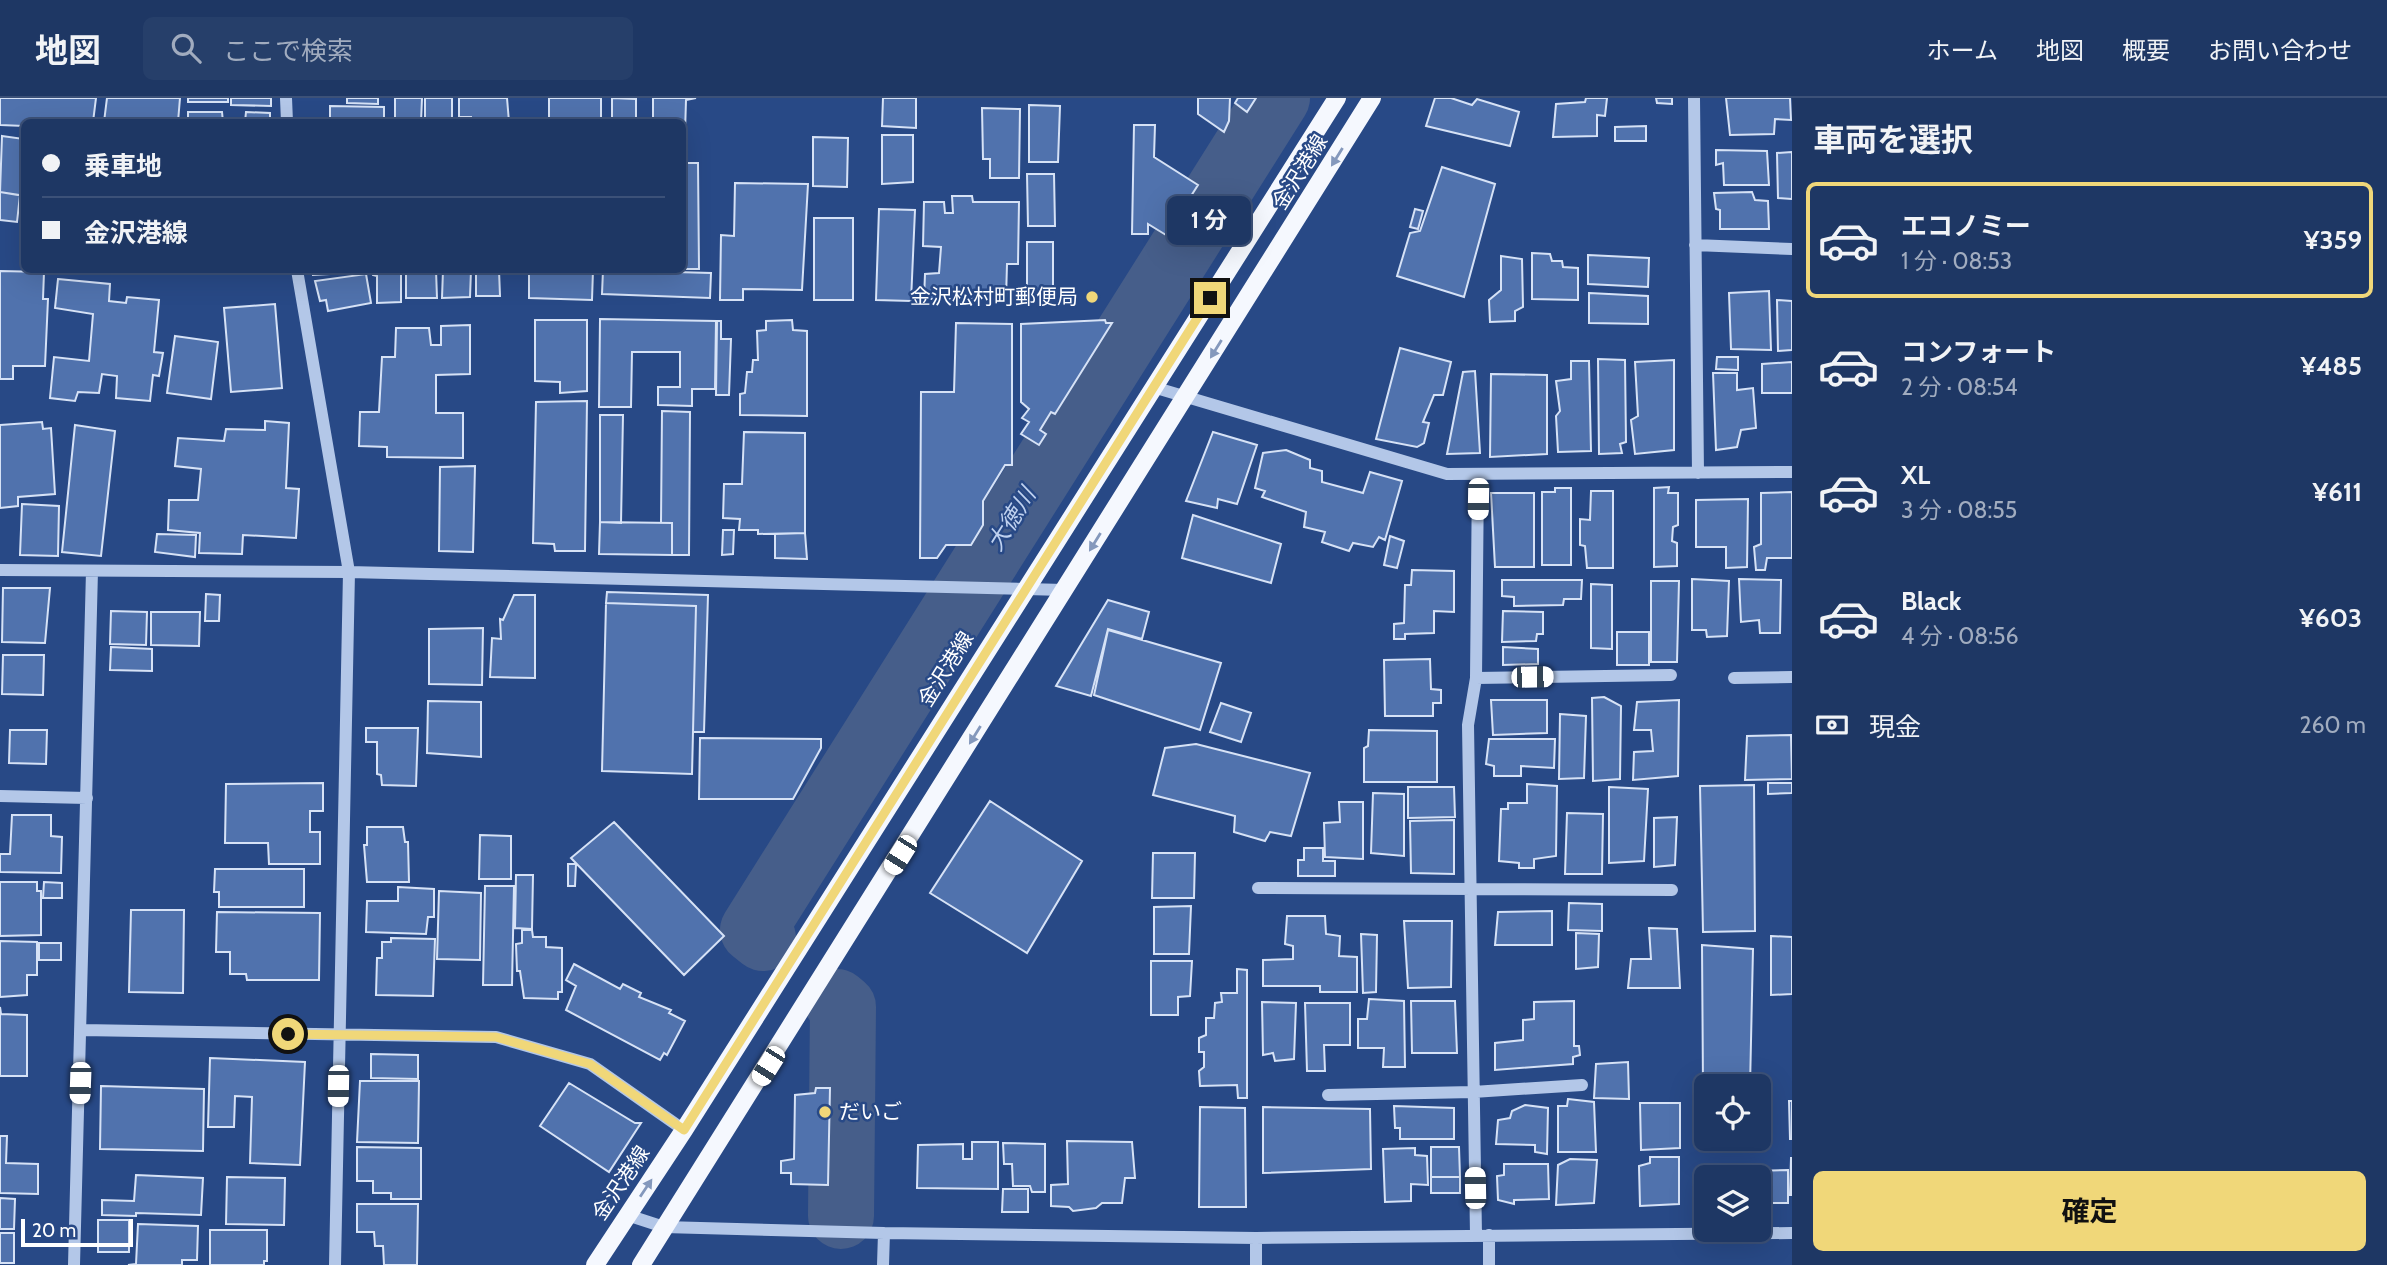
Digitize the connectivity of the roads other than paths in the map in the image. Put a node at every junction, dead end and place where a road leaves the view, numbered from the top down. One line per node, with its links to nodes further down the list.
1 (286, 98): 5 (street)
2 (1337, 98): 9 (main road, 金沢港線)
3 (1372, 98): 10 (main road, 金沢港線, one-way to 10)
4 (1694, 98): 6 (street)
5 (286, 119)
6 (1695, 245): 7 (street); 12 (street)
7 (1792, 249)
8 (298, 273): 16 (street)
9 (1153, 387): 10 (street); 17 (main road, 金沢港線)
10 (1186, 398): 13 (street); 18 (main road, 金沢港線, one-way to 18)
11 (1792, 472): 12 (street)
12 (1698, 473): 13 (street)
13 (1478, 474): 21 (street)
14 (0, 570): 15 (street)
15 (92, 571): 16 (street); 24 (street)
16 (349, 572): 17 (street); 29 (street)
17 (1026, 587): 18 (street); 33 (main road, 金沢港線)
18 (1065, 590): 35 (main road, 金沢港線, one-way to 35)
19 (1671, 675): 21 (street)
20 (1792, 677): 22 (street)
21 (1476, 678): 25 (street)
22 (1734, 678)
23 (0, 796): 24 (street)
24 (87, 798): 28 (street)
25 (1471, 887): 26 (street); 27 (street); 31 (street)
26 (1258, 888)
27 (1672, 890)
28 (82, 1030): 29 (street); 40 (street)
29 (340, 1034): 33 (street); 41 (street)
30 (1583, 1085): 31 (street)
31 (1474, 1092): 32 (street); 38 (street)
32 (1328, 1095)
33 (684, 1130): 34 (main road, 金沢港線, one-way to 33)
34 (627, 1215): 35 (street); 42 (main road, 金沢港線)
35 (664, 1227): 36 (street); 43 (main road, 金沢港線)
36 (884, 1233): 39 (street); 44 (street)
37 (1792, 1233): 38 (street)
38 (1482, 1235): 39 (street); 46 (street)
39 (1256, 1238): 45 (street)
40 (74, 1265)
41 (335, 1265)
42 (594, 1265)
43 (641, 1265)
44 (883, 1265)
45 (1256, 1265)
46 (1489, 1265)

